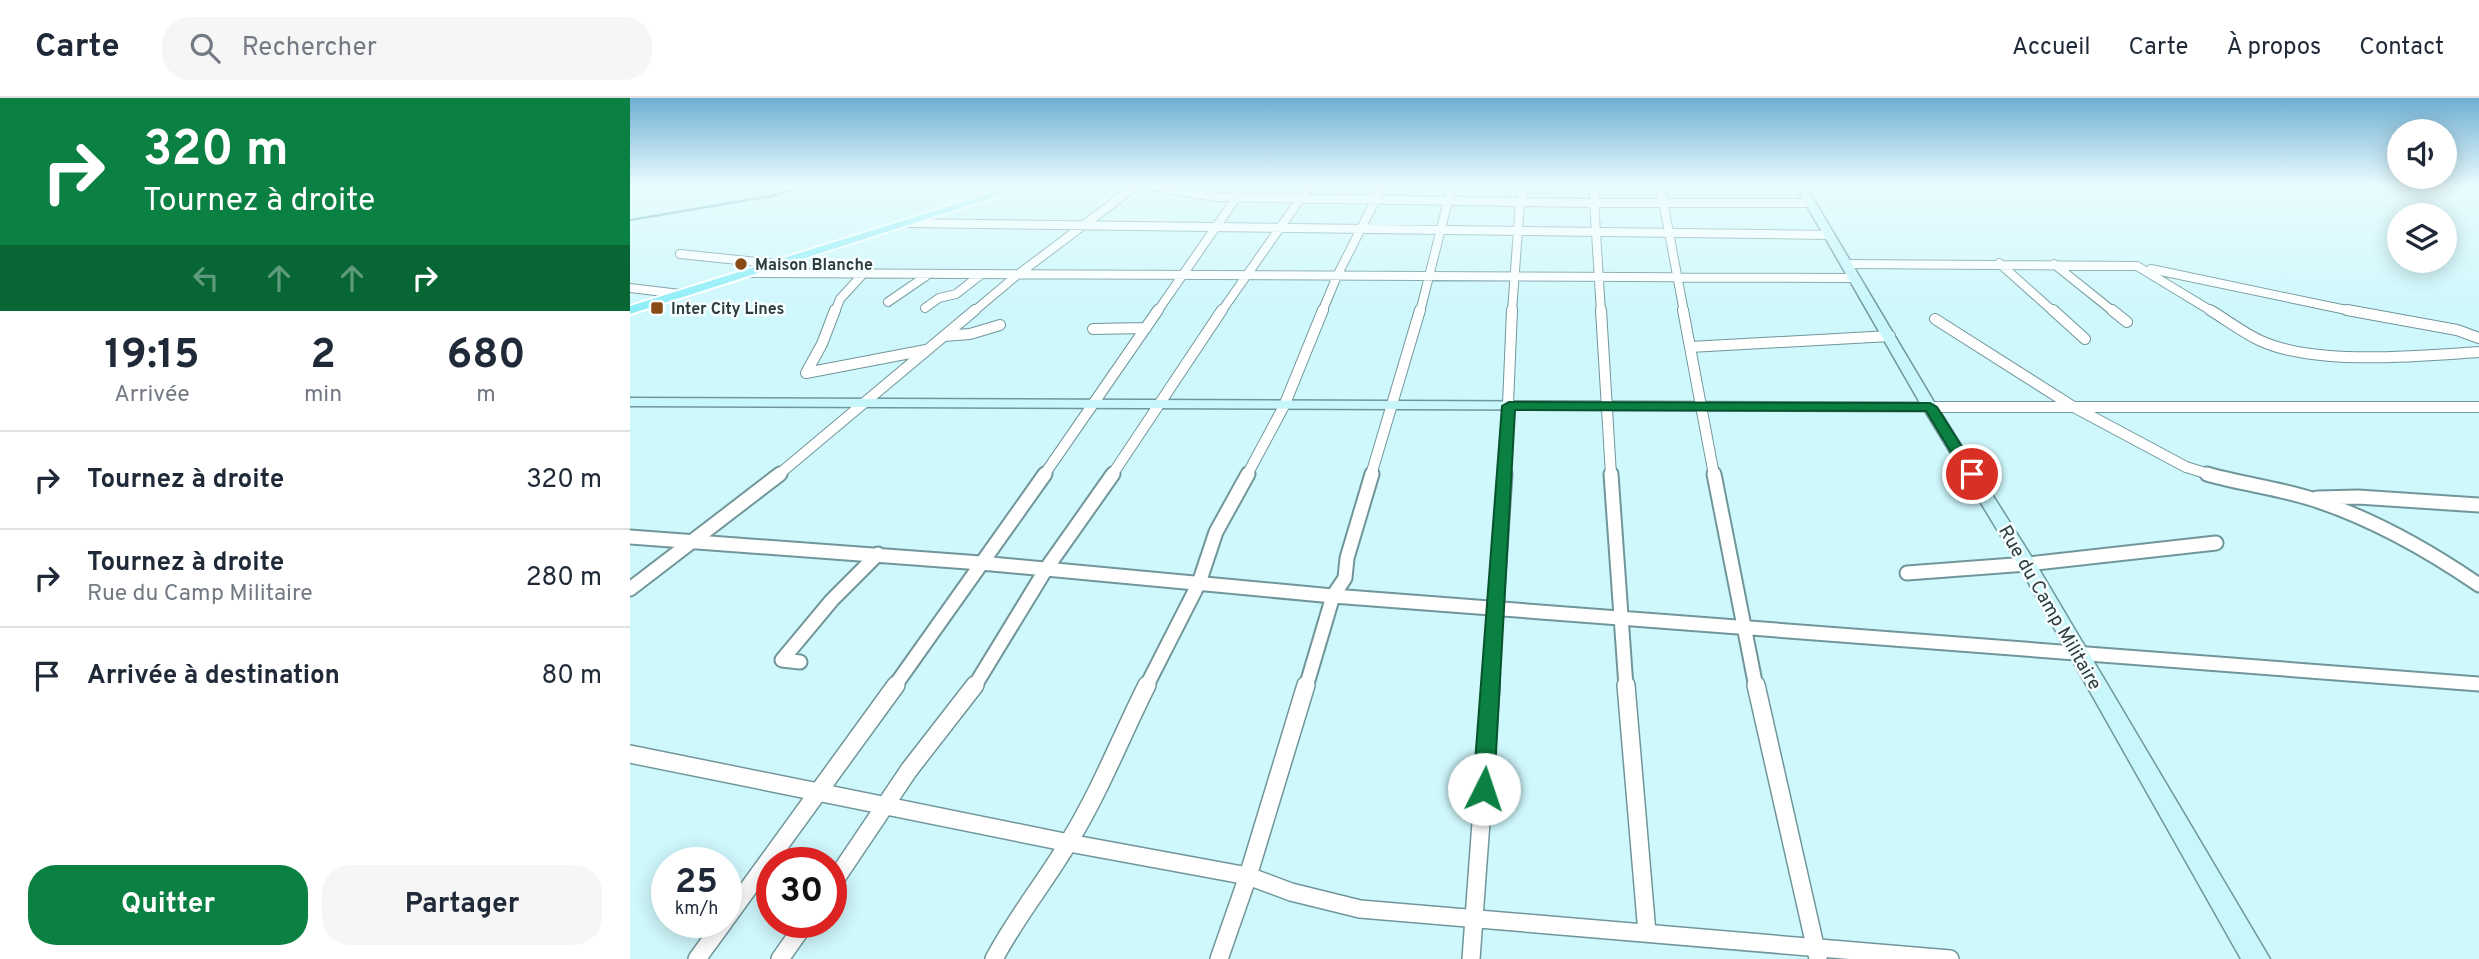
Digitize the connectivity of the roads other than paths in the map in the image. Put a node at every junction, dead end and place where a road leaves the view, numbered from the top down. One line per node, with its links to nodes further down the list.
1 (902, 225): 22 (main road)
2 (1080, 225): 30 (street)
3 (1088, 225): 12 (street)
4 (1219, 225): 12 (street)
5 (1283, 225): 13 (street)
6 (1364, 225): 14 (street)
7 (1442, 225): 15 (street)
8 (1518, 225): 16 (street)
9 (1595, 225): 17 (street)
10 (1668, 225): 18 (street)
11 (1824, 225): 19 (street, Rue du Camp Militaire)
12 (1217, 228): 13 (street); 32 (street)
13 (1280, 229): 14 (street); 33 (street)
14 (1362, 230): 15 (street); 31 (street)
15 (1440, 231): 16 (street); 34 (street)
16 (1517, 232): 17 (street); 35 (street)
17 (1595, 232): 18 (street); 36 (street)
18 (1669, 233): 19 (street); 37 (street)
19 (1830, 235): 25 (street, Rue du Camp Militaire)
20 (680, 254): 22 (street)
21 (1999, 263): 23 (street); 25 (street); 51 (street)
22 (777, 264): 26 (main road)
23 (2054, 264): 24 (street); 44 (street)
24 (2137, 266): 50 (street); 54 (street)
25 (1851, 271): 37 (street); 49 (street, Rue du Camp Militaire)
26 (750, 273): 27 (street); 39 (main road)
27 (862, 275): 28 (street); 53 (street)
28 (926, 275): 29 (street); 40 (street)
29 (979, 276): 30 (street); 41 (street)
30 (1016, 276): 32 (street); 48 (street)
31 (1337, 276): 33 (street); 34 (street); 59 (street)
32 (1181, 277): 33 (street); 46 (street)
33 (1244, 277): 58 (street)
34 (1428, 277): 35 (street); 60 (street)
35 (1515, 277): 36 (street); 61 (street)
36 (1601, 278): 37 (street); 62 (street)
37 (1676, 279): 52 (street)
38 (630, 288): 39 (street)
39 (680, 294): 42 (main road)
40 (888, 302)
41 (925, 308)
42 (630, 310)
43 (1936, 319): 63 (street)
44 (2127, 322)
45 (1000, 325): 48 (street)
46 (1146, 328): 47 (street); 57 (street)
47 (1093, 329)
48 (943, 336): 53 (street)
49 (1890, 336): 52 (street); 65 (street, Rue du Camp Militaire)
50 (2479, 338)
51 (2085, 340)
52 (1690, 347): 64 (street)
53 (926, 350): 56 (street)
54 (2479, 352)
55 (630, 402): 56 (street)
56 (867, 403): 57 (street); 70 (street)
57 (1095, 404): 58 (street); 73 (street)
58 (1161, 405): 59 (street); 75 (street)
59 (1284, 406): 60 (street); 77 (street)
60 (1393, 406): 61 (street); 80 (street)
61 (1509, 406): 62 (street); 81 (street)
62 (1609, 406): 64 (street); 82 (street)
63 (2072, 406): 65 (street); 66 (street); 67 (street)
64 (1701, 407): 65 (street); 83 (street)
65 (1930, 407): 74 (street, Rue du Camp Militaire)
66 (2479, 407)
67 (2310, 498): 68 (street); 78 (street)
68 (2479, 505)
69 (630, 537): 70 (street)
70 (691, 541): 72 (street); 79 (street)
71 (2216, 543): 74 (street)
72 (878, 554): 73 (street); 85 (street)
73 (981, 563): 75 (street); 88 (street)
74 (2027, 564): 76 (street); 84 (street, Rue du Camp Militaire)
75 (1046, 569): 77 (street); 89 (street)
76 (1907, 573)
77 (1199, 583): 80 (street); 90 (street)
78 (2479, 584)
79 (630, 589)
80 (1333, 596): 81 (street); 92 (street)
81 (1498, 607): 82 (street); 94 (street)
82 (1620, 616): 83 (street); 95 (street)
83 (1743, 628): 84 (street); 98 (street)
84 (2078, 653): 86 (street); 105 (street, Rue du Camp Militaire)
85 (800, 662)
86 (2479, 684)
87 (630, 754): 88 (street)
88 (820, 792): 89 (street); 93 (street)
89 (886, 807): 90 (street); 91 (street)
90 (1069, 843): 92 (street); 101 (street)
91 (847, 863)
92 (1248, 876): 94 (street); 102 (street)
93 (742, 898)
94 (1474, 919): 95 (street); 103 (street)
95 (1647, 933): 98 (street)
96 (712, 938): 99 (street)
97 (795, 938): 100 (street)
98 (1817, 953): 104 (street)
99 (697, 959)
100 (780, 959)
101 (994, 959)
102 (1219, 959)
103 (1471, 959)
104 (1950, 959)
105 (2256, 959)

